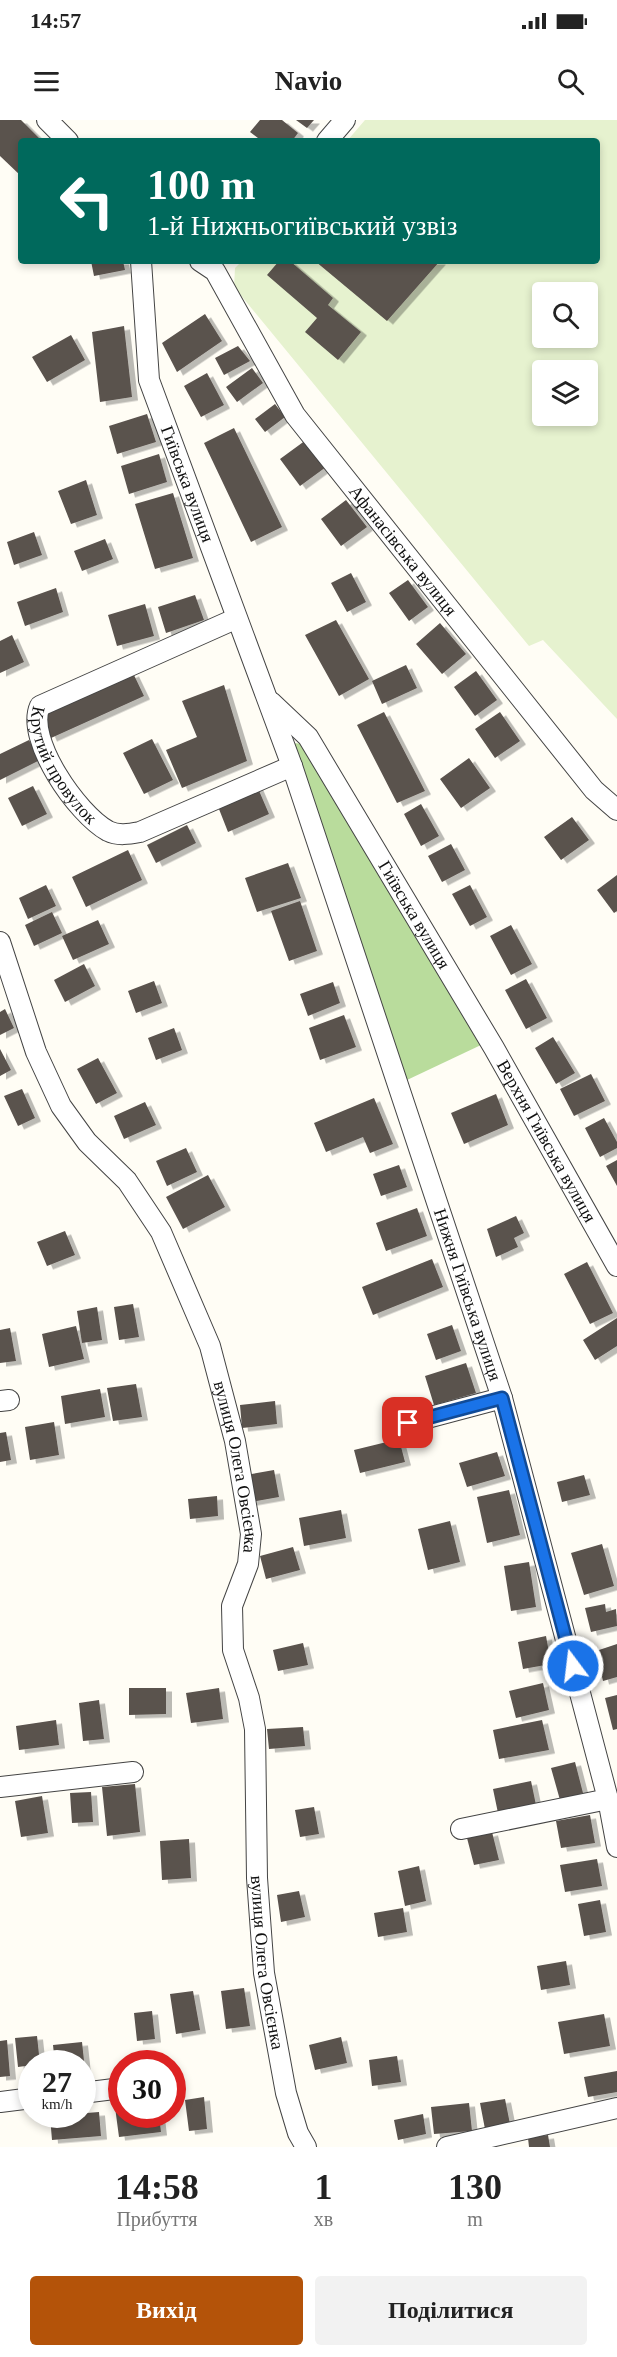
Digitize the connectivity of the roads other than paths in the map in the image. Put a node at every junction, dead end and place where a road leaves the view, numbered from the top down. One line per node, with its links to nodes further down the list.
1 (47, 120): 3 (street)
2 (345, 120): 4 (street)
3 (65, 138)
4 (330, 138)
5 (141, 264): 7 (street, Гиївська вулиця)
6 (212, 264): 10 (street, Афанасівська вулиця)
7 (236, 619): 8 (street, Гиївська вулиця); 9 (street, Крутий провулок)
8 (268, 699): 9 (street, Гиївська вулиця); 12 (street, Гиївська вулиця)
9 (292, 766): 13 (street, Гиївська вулиця)
10 (617, 810)
11 (0, 942): 25 (street, вулиця Олега Овсієнка)
12 (494, 1048): 14 (street, Верхня Гиївська вулиця)
13 (400, 1094): 15 (street, Нижня Гиївська вулиця)
14 (617, 1266)
15 (502, 1398): 16 (street); 19 (street, Нижня Гиївська вулиця)
16 (408, 1423)
17 (133, 1773): 18 (street)
18 (0, 1787)
19 (608, 1799): 20 (street); 21 (street, Нижня Гиївська вулиця)
20 (461, 1829)
21 (617, 1847)
22 (18, 2100): 23 (street)
23 (0, 2102)
24 (617, 2108): 26 (street)
25 (306, 2147)
26 (447, 2147)

